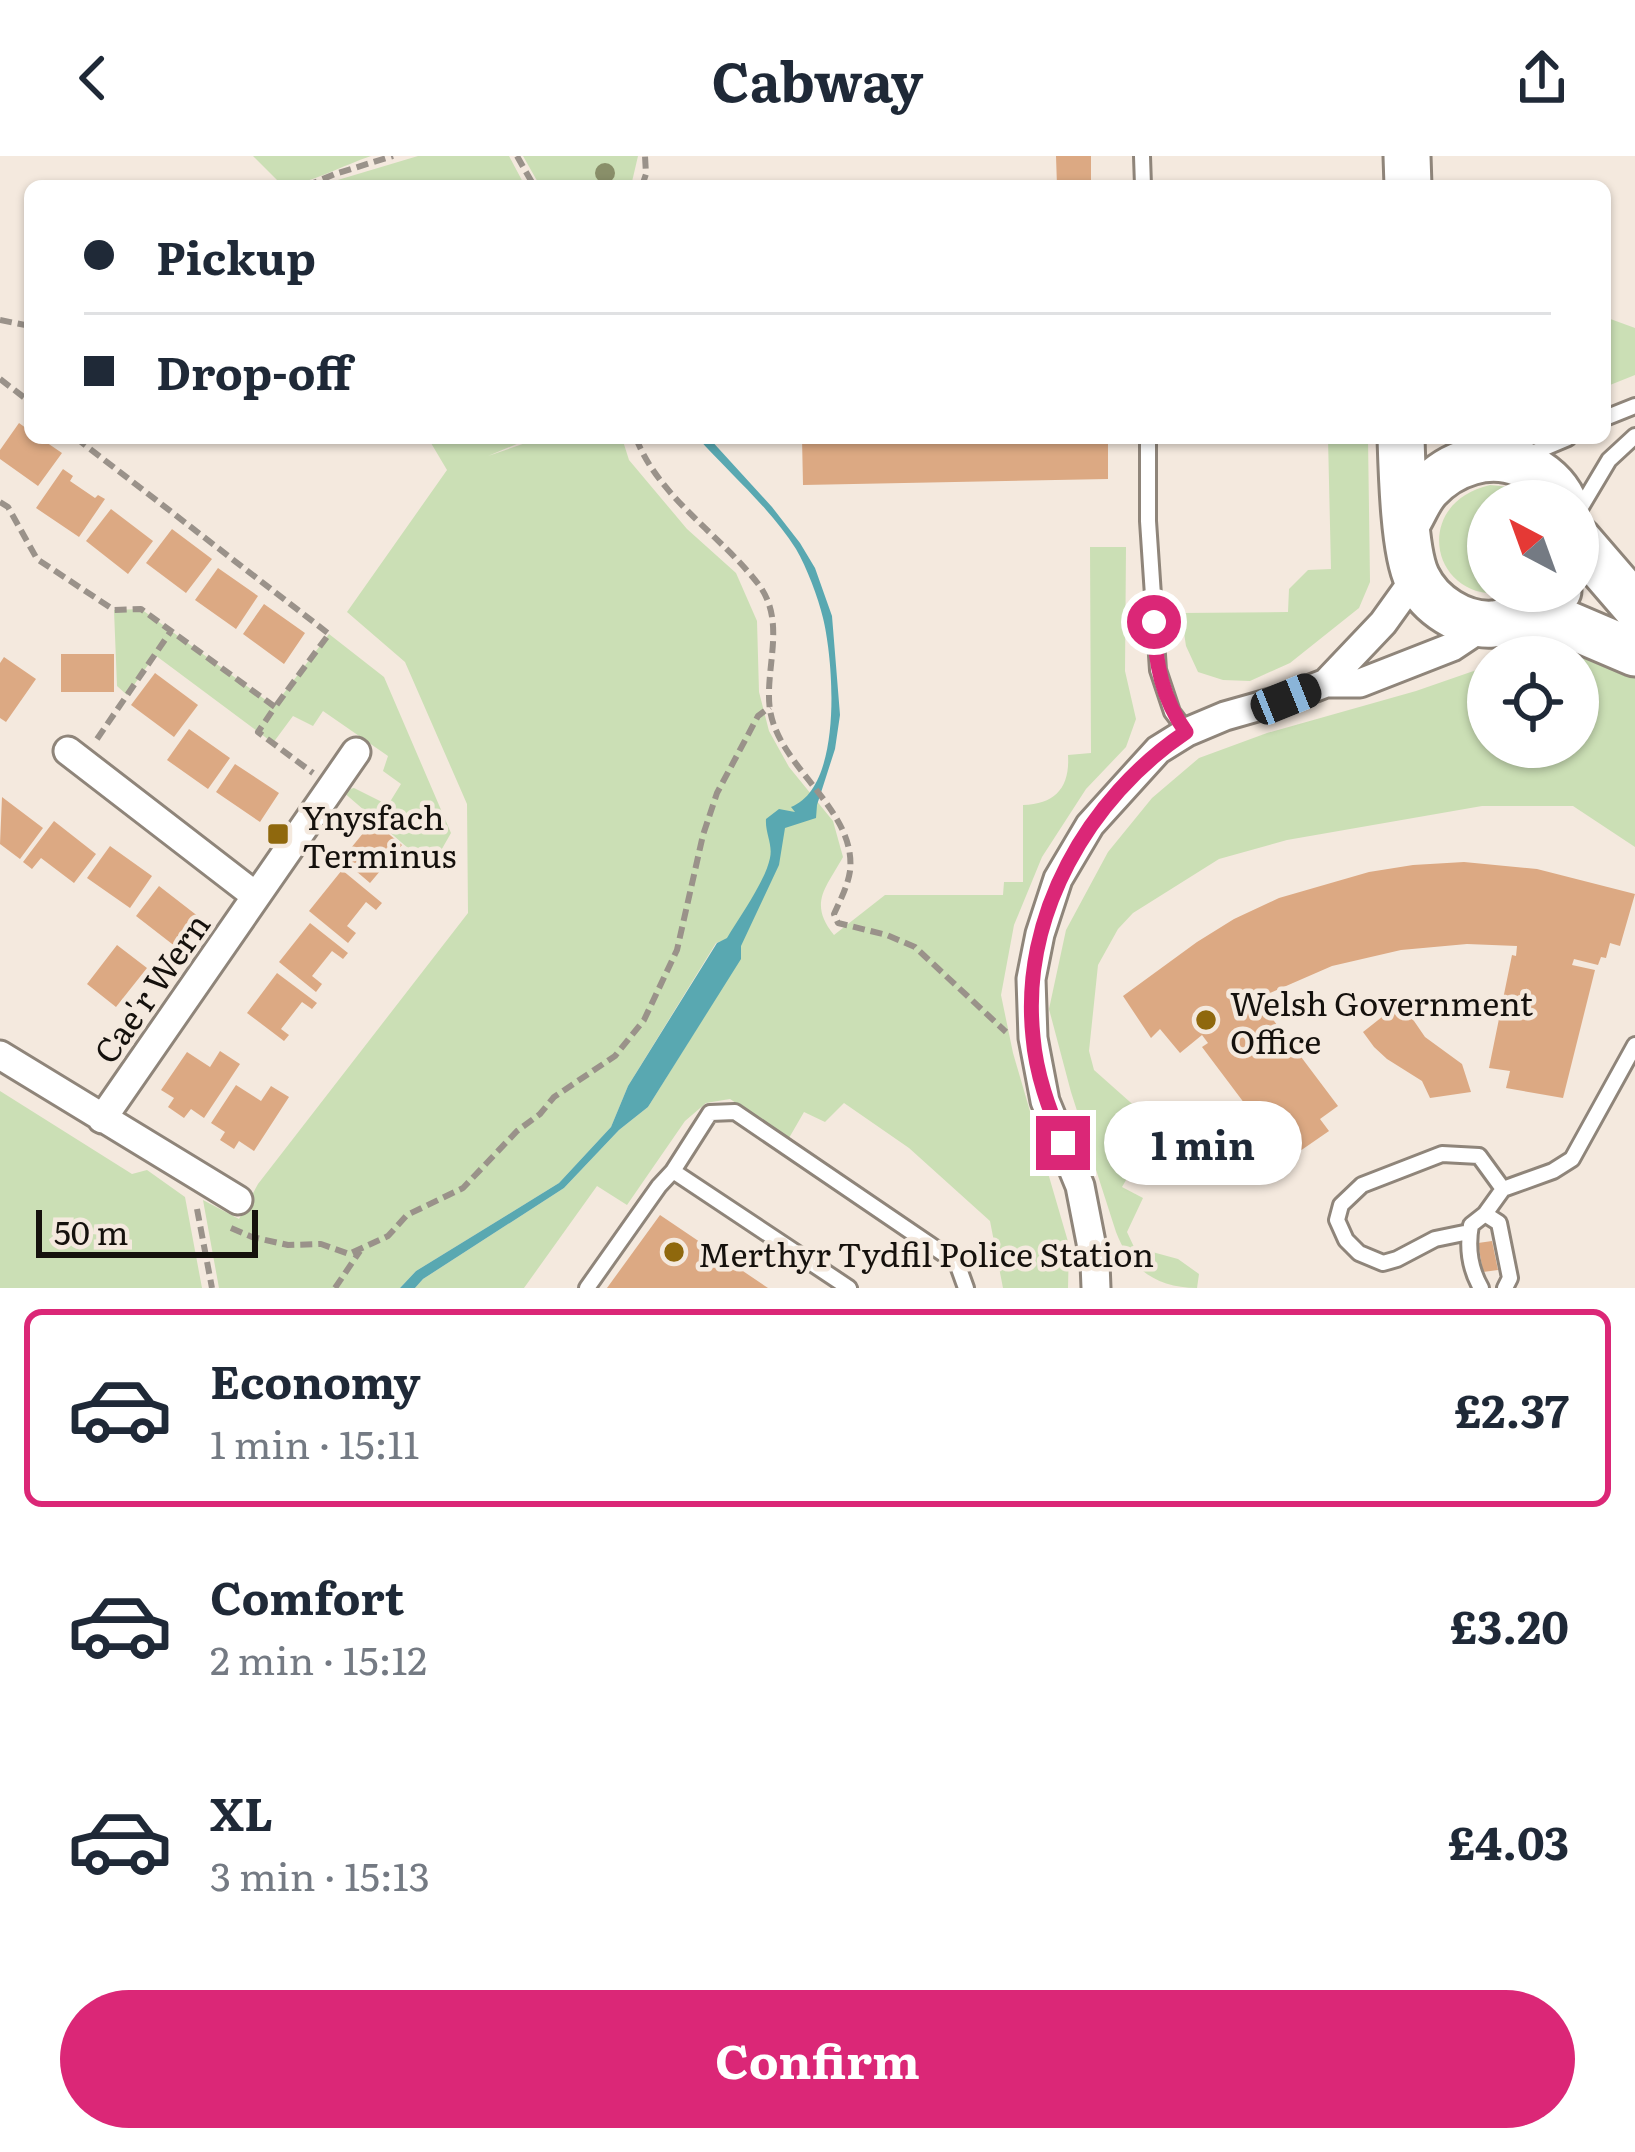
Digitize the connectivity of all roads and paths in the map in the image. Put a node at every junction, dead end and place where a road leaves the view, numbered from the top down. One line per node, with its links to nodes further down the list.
1 (394, 156): 2 (path)
2 (320, 180)
3 (0, 379): 4 (path)
4 (24, 397)
5 (1635, 436): 13 (lane)
6 (84, 444): 25 (path)
7 (638, 444): 26 (path)
8 (1148, 444): 27 (lane)
9 (1402, 444): 15 (main road)
10 (1538, 444): 11 (lane)
11 (1498, 452): 12 (main road); 15 (main road)
12 (1546, 480)
13 (1598, 480)
14 (0, 502): 22 (path)
15 (1408, 521): 17 (main road)
16 (1599, 564): 18 (main road)
17 (1416, 577): 21 (main road); 24 (street)
18 (1635, 605)
19 (1530, 612): 21 (main road)
20 (1555, 612): 23 (main road)
21 (1485, 625): 24 (street)
22 (171, 631): 25 (path); 29 (path)
23 (1635, 652)
24 (1326, 682): 27 (street)
25 (274, 706): 30 (path)
26 (770, 707): 32 (path); 43 (path)
27 (1186, 732): 32 (street)
28 (356, 752): 30 (street, Cae'r Wern)
29 (75, 756): 31 (street, Cae'r Wern)
30 (332, 787): 31 (street, Cae'r Wern)
31 (256, 896): 35 (street, Cae'r Wern)
32 (1033, 1038): 49 (street)
33 (1635, 1045): 37 (lane)
34 (0, 1055): 35 (street)
35 (102, 1119): 38 (street)
36 (673, 1172): 46 (lane); 47 (lane); 48 (lane)
37 (1503, 1189): 39 (lane); 42 (lane)
38 (238, 1200)
39 (1485, 1214): 42 (lane); 51 (lane)
40 (212, 1220): 44 (path)
41 (232, 1228): 43 (path)
42 (1469, 1232): 50 (lane)
43 (362, 1248): 45 (path)
44 (212, 1288)
45 (335, 1288)
46 (587, 1288)
47 (849, 1288)
48 (966, 1288)
49 (1096, 1288)
50 (1481, 1288)
51 (1505, 1288)

